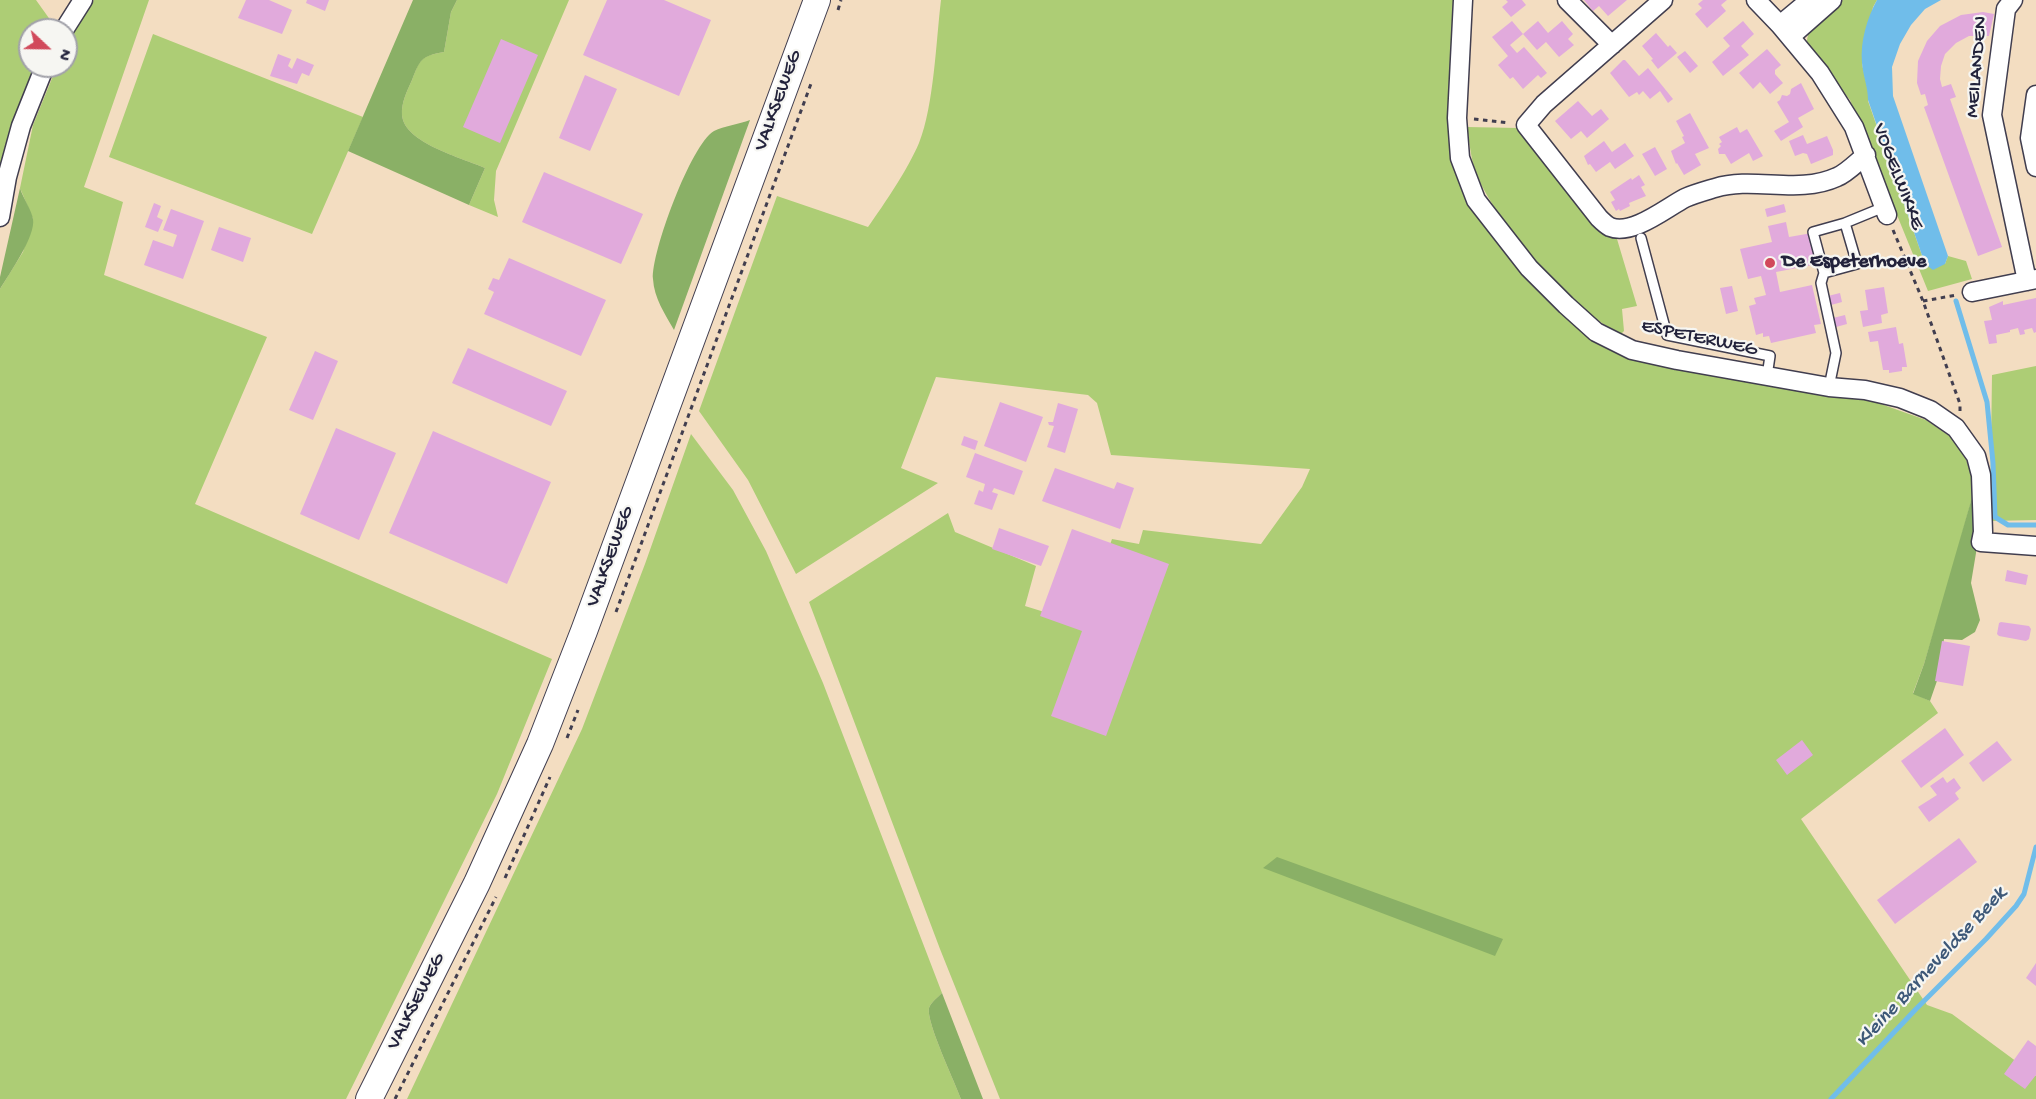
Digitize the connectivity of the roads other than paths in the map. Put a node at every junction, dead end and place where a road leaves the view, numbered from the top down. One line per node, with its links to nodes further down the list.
1 (83, 0): 10 (street)
2 (817, 0): 29 (main road, VALKSEWEG)
3 (1462, 0): 26 (street, ESPETERWEG)
4 (1567, 0): 12 (street)
5 (1663, 0): 12 (street)
6 (1756, 0): 11 (street, VOGELWIKKE)
7 (1810, 0): 11 (street)
8 (1832, 0): 11 (street)
9 (2013, 0): 16 (street, MEILANDEN)
10 (72, 18)
11 (1785, 31): 17 (street, VOGELWIKKE)
12 (1612, 45): 17 (street)
13 (40, 78): 20 (street)
14 (2036, 95): 15 (street)
15 (2030, 138): 16 (street, MEILANDEN); 18 (street)
16 (1997, 141): 24 (street, MEILANDEN)
17 (1866, 155): 19 (street, VOGELWIKKE)
18 (2036, 167)
19 (1886, 211): 21 (lane)
20 (0, 217)
21 (1845, 223): 23 (lane); 23 (lane)
22 (1641, 238): 26 (lane)
23 (1824, 273): 27 (lane)
24 (2031, 280): 25 (street, MEILANDEN)
25 (1972, 292)
26 (1767, 376): 27 (street, ESPETERWEG)
27 (1829, 387): 28 (street, ESPETERWEG)
28 (2036, 546)
29 (369, 1099)

